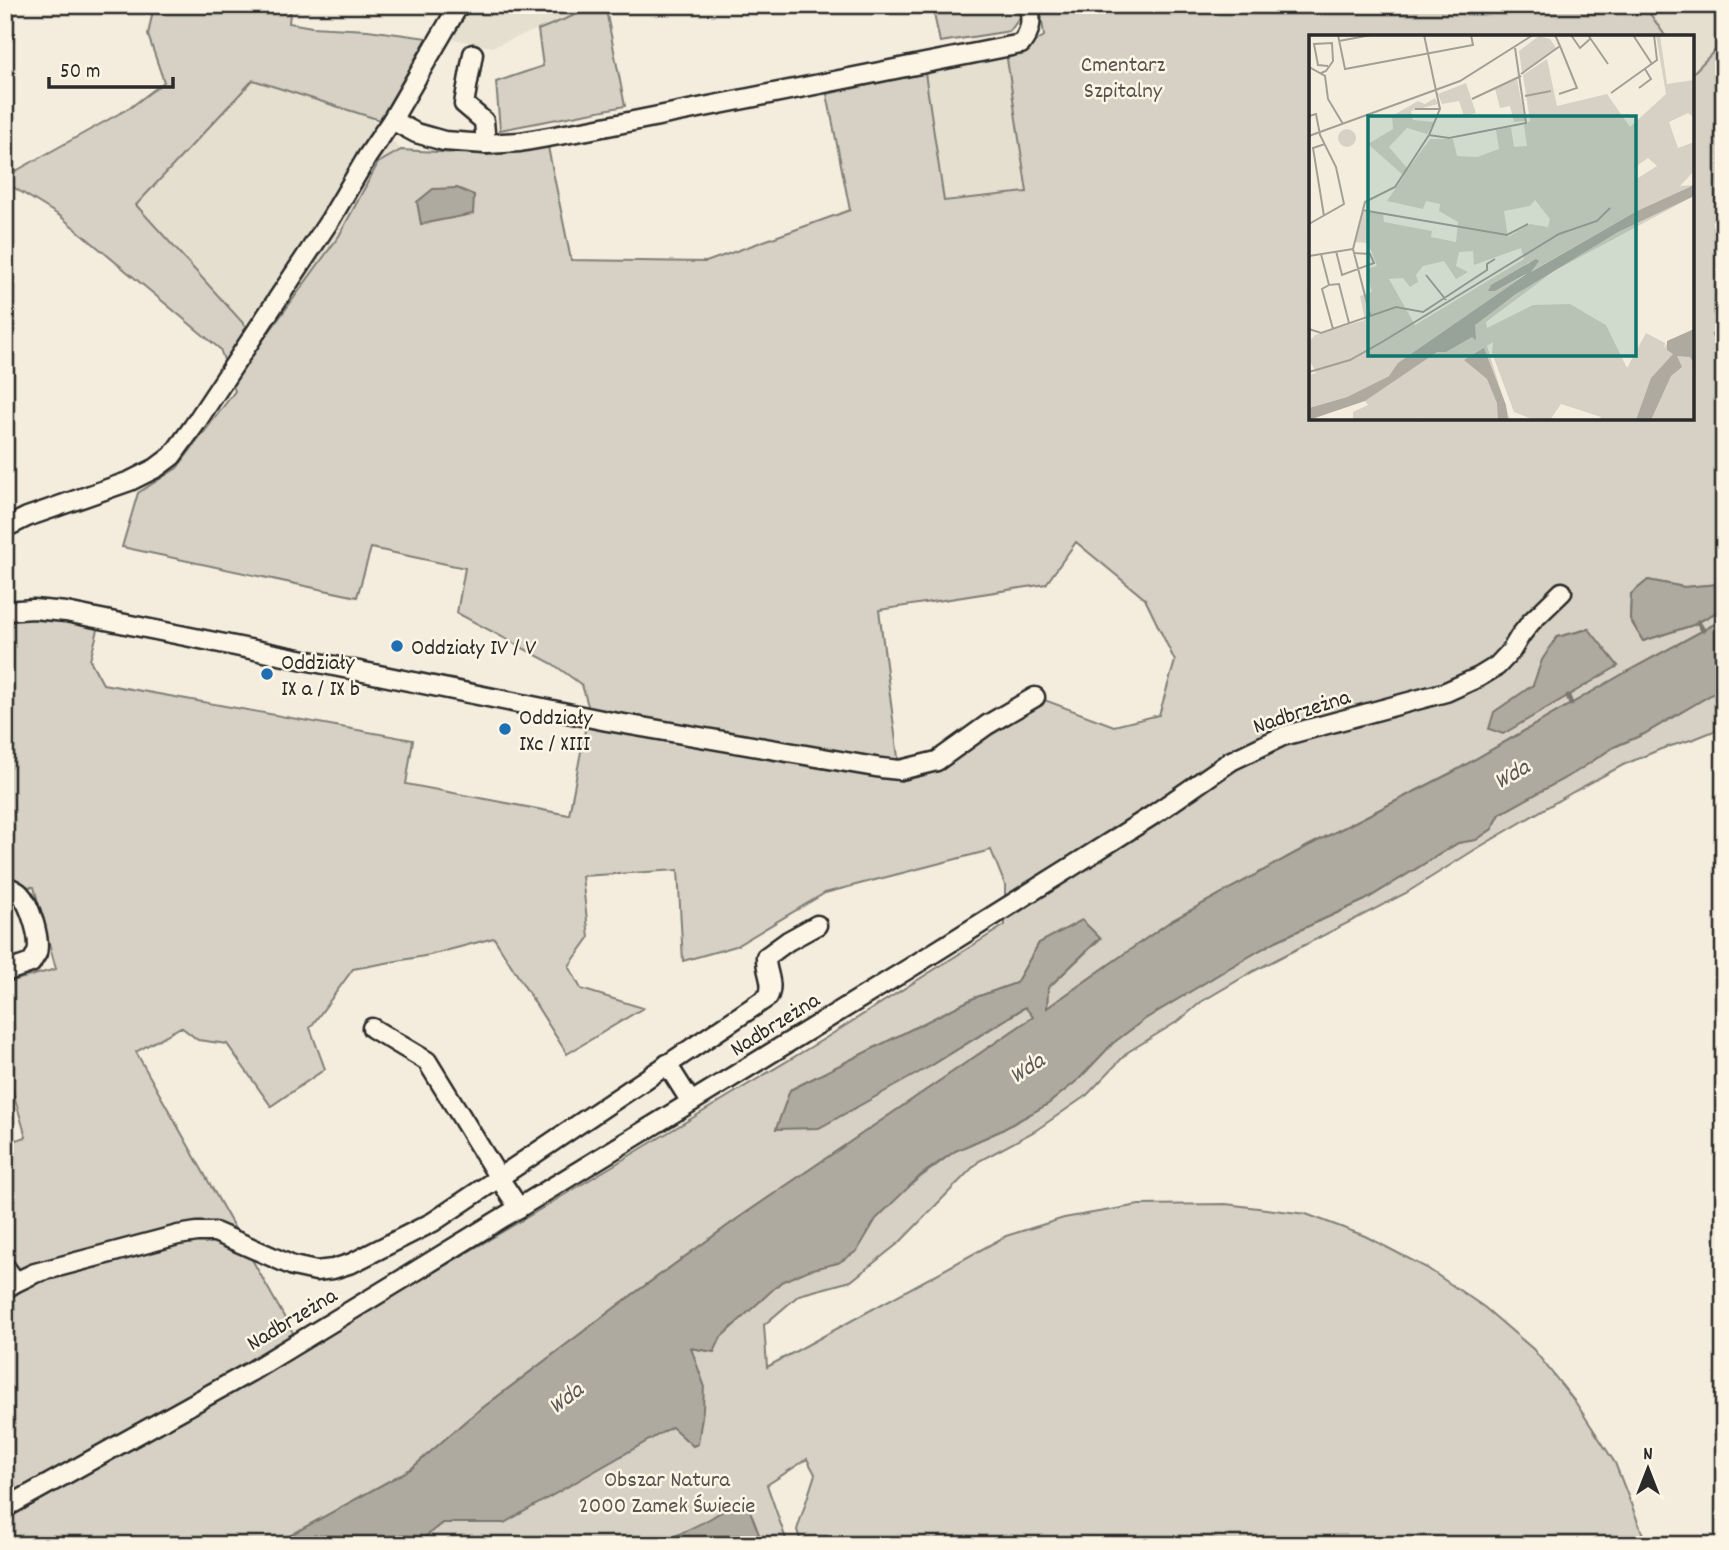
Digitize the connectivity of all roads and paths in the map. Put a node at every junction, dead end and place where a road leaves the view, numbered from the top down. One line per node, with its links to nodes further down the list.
1 (459, 5): 4 (street)
2 (1029, 5): 5 (street)
3 (473, 54): 5 (street)
4 (391, 120): 5 (street); 6 (street)
5 (486, 144)
6 (5, 528)
7 (1562, 592): 15 (street, Nadbrzeżna)
8 (5, 611): 9 (street)
9 (1035, 696)
10 (5, 886): 12 (street)
11 (817, 926): 14 (street)
12 (5, 972)
13 (372, 1027): 16 (street)
14 (667, 1064): 15 (street); 16 (street)
15 (691, 1102): 17 (street, Nadbrzeżna)
16 (499, 1178): 17 (street); 18 (street)
17 (519, 1208): 19 (street, Nadbrzeżna)
18 (9, 1279)
19 (5, 1508)

